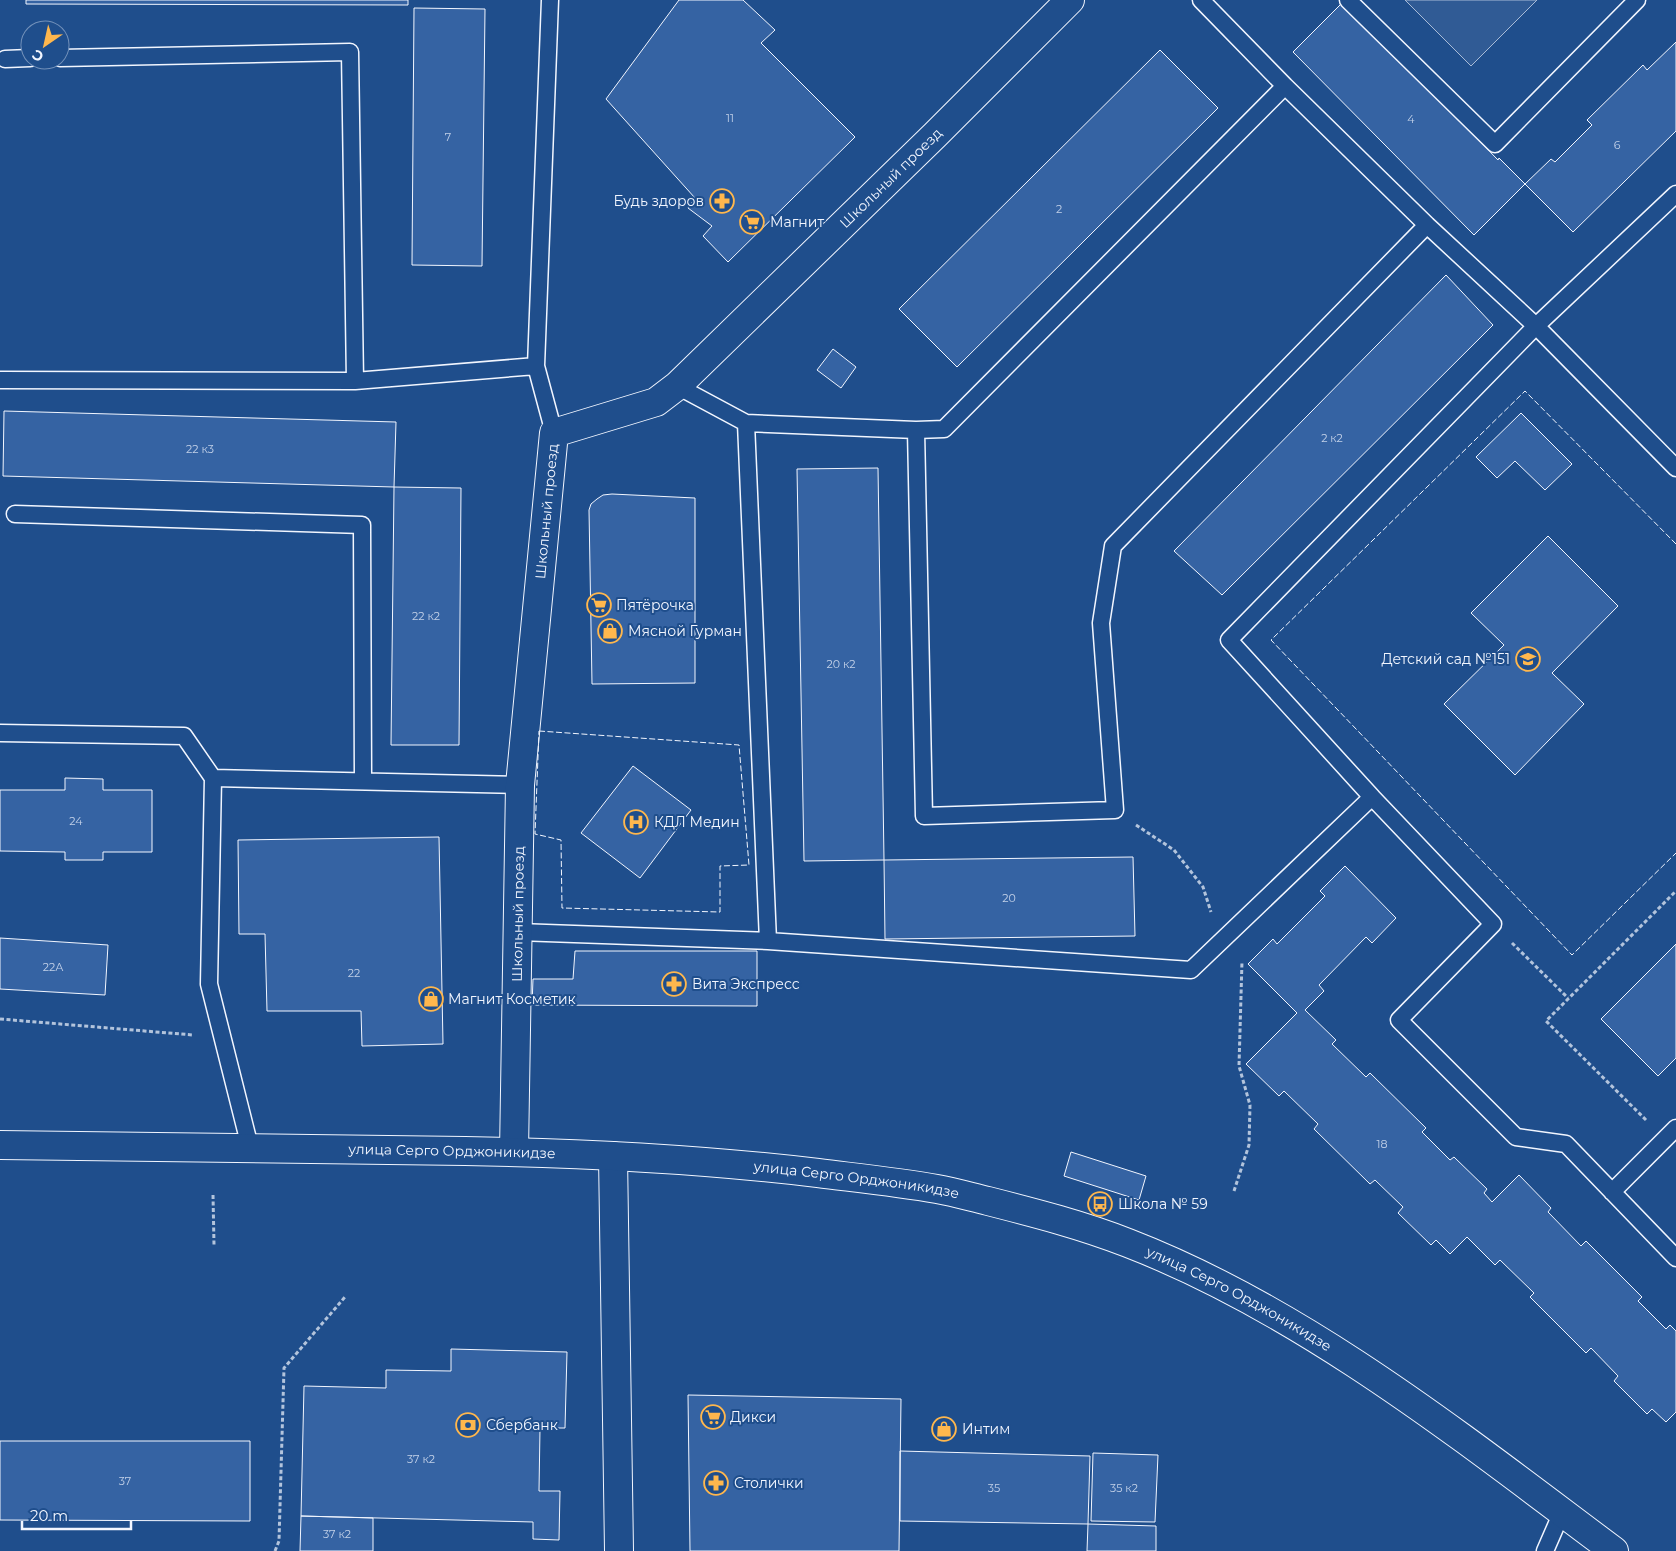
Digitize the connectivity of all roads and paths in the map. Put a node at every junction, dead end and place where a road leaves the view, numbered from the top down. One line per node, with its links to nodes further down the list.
1 (550, 0): 13 (lane)
2 (1070, 0): 16 (street, Школьный проезд)
3 (1201, 0): 9 (lane)
4 (1348, 0): 5 (lane)
5 (1637, 0)
6 (20, 58): 8 (lane)
7 (70, 58): 15 (lane)
8 (5, 59)
9 (1285, 86): 11 (lane); 18 (lane)
10 (1676, 194): 12 (lane)
11 (1427, 225): 12 (lane); 27 (lane)
12 (1536, 326): 20 (lane); 26 (lane)
13 (536, 366): 15 (lane); 19 (lane)
14 (0, 380): 15 (lane)
15 (354, 381)
16 (677, 386): 17 (lane); 19 (street, Школьный проезд)
17 (746, 423): 18 (lane); 32 (lane)
18 (916, 430): 27 (lane)
19 (554, 433): 25 (street, Школьный проезд)
20 (1676, 468)
21 (15, 514): 24 (lane)
22 (0, 733): 23 (lane)
23 (213, 778): 24 (lane); 39 (lane)
24 (363, 781): 25 (lane)
25 (520, 785): 31 (street, Школьный проезд)
26 (1372, 797): 29 (lane); 30 (lane)
27 (1115, 810): 33 (path)
28 (1676, 891): 34 (path)
29 (1243, 921): 33 (lane); 42 (path)
30 (1493, 924): 34 (path); 43 (lane)
31 (518, 932): 32 (lane); 40 (street, Школьный проезд)
32 (768, 941): 33 (lane)
33 (1220, 943)
34 (1568, 998): 37 (path)
35 (0, 1018): 36 (path)
36 (198, 1035)
37 (1671, 1133): 43 (lane)
38 (0, 1145): 39 (street, улица Серго Орджоникидзе)
39 (250, 1147): 40 (street, улица Серго Орджоникидзе)
40 (514, 1152): 41 (street, улица Серго Орджоникидзе)
41 (613, 1156): 48 (street, улица Серго Орджоникидзе); 50 (street)
42 (1234, 1191)
43 (1612, 1192): 46 (lane)
44 (213, 1195): 45 (path)
45 (214, 1245)
46 (1676, 1258)
47 (345, 1297): 49 (path)
48 (1562, 1512): 51 (lane); 52 (street, улица Серго Орджоникидзе)
49 (275, 1551)
50 (619, 1551)
51 (1545, 1551)
52 (1614, 1551)

